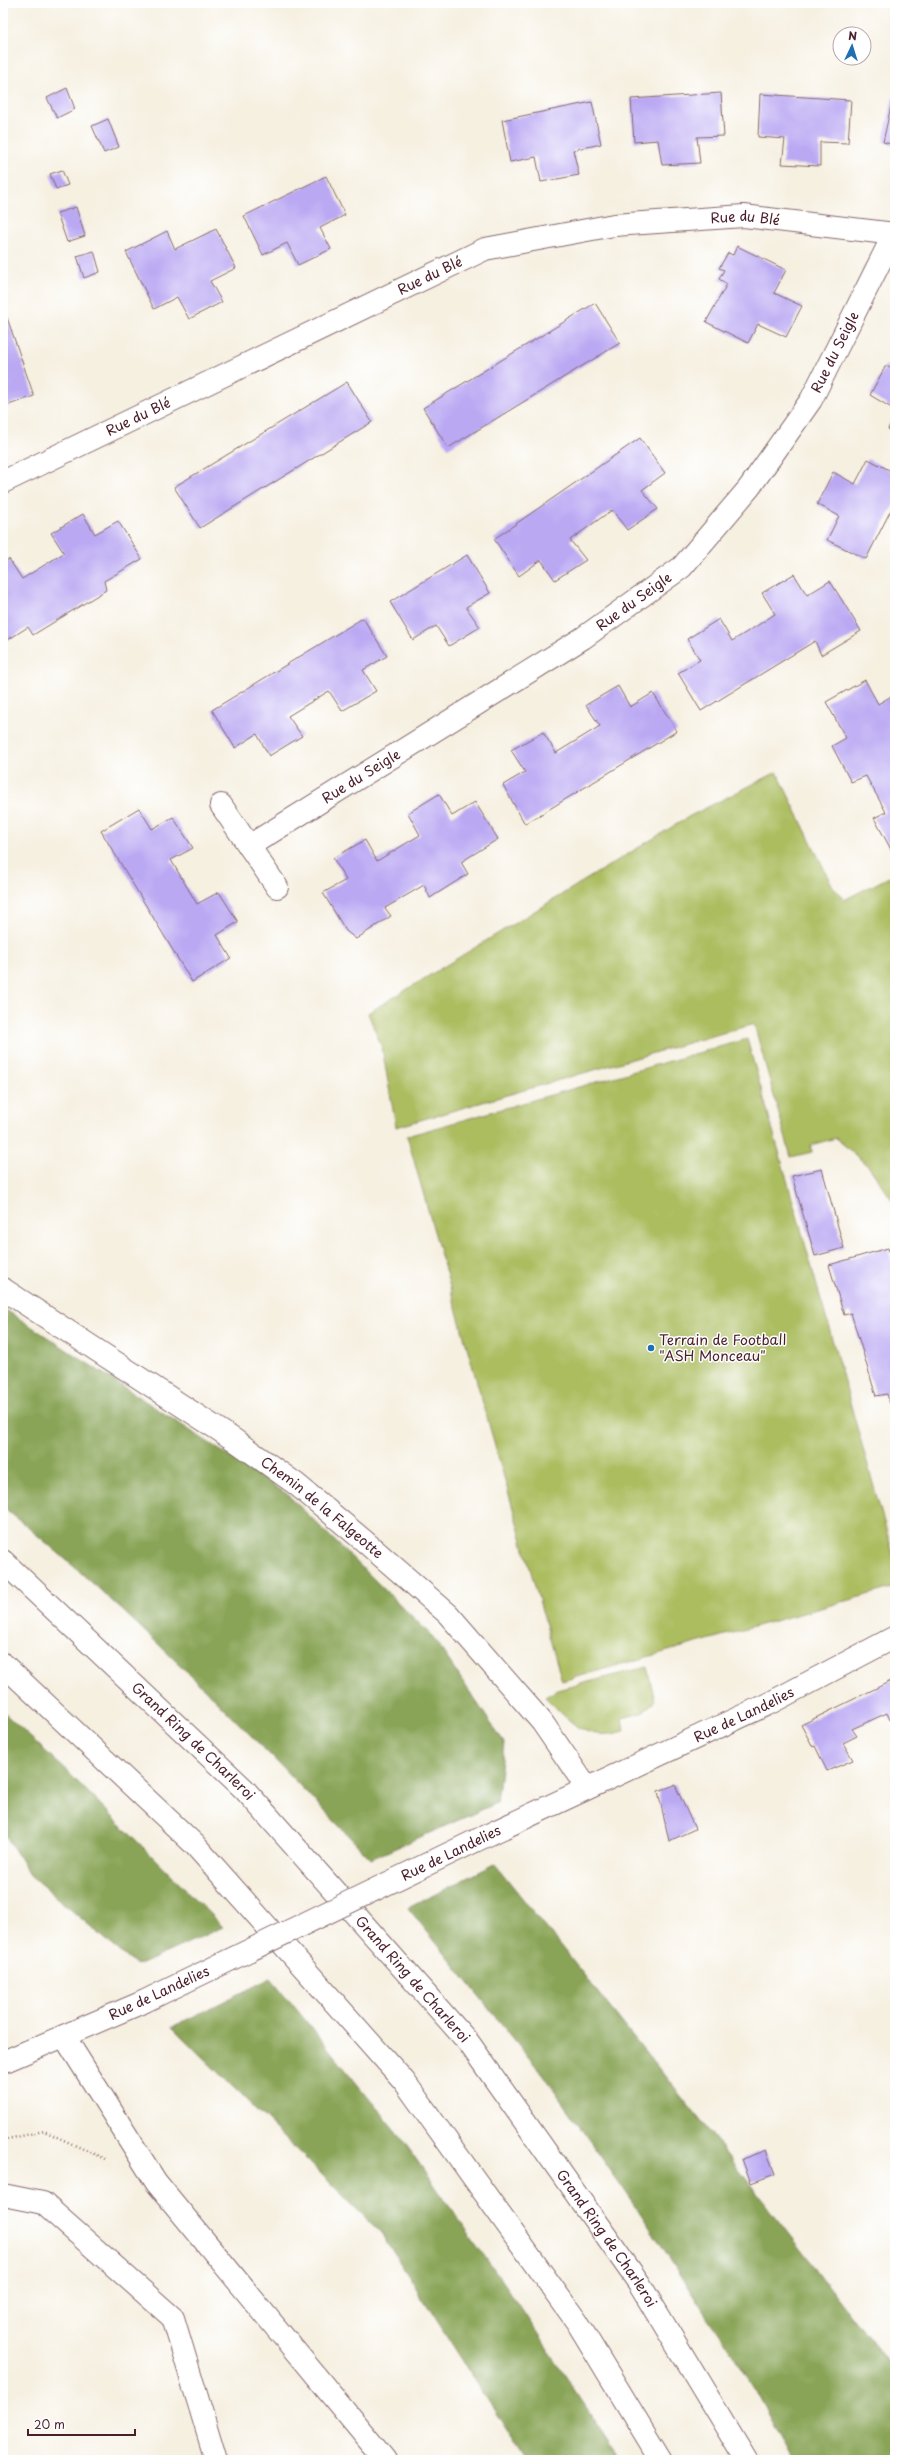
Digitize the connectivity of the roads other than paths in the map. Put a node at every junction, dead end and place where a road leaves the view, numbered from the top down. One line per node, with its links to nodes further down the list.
1 (895, 234): 2 (main road, Rue du Blé); 4 (main road, Rue du Seigle)
2 (3, 482)
3 (221, 805): 4 (main road)
4 (249, 846): 5 (main road)
5 (277, 887)
6 (3, 1289): 10 (main road, Chemin de la Falgeotte)
7 (3, 1561): 17 (main road, Grand Ring de Charleroi)
8 (895, 1637): 10 (main road, Rue de Landelies)
9 (3, 1664): 16 (main road)
10 (587, 1788): 11 (main road, Rue de Landelies, bridge)
11 (64, 2036): 12 (main road, Rue de Landelies); 15 (main road)
12 (3, 2062)
13 (3, 2195): 14 (main road)
14 (216, 2460)
15 (385, 2460)
16 (661, 2460)
17 (746, 2460)

